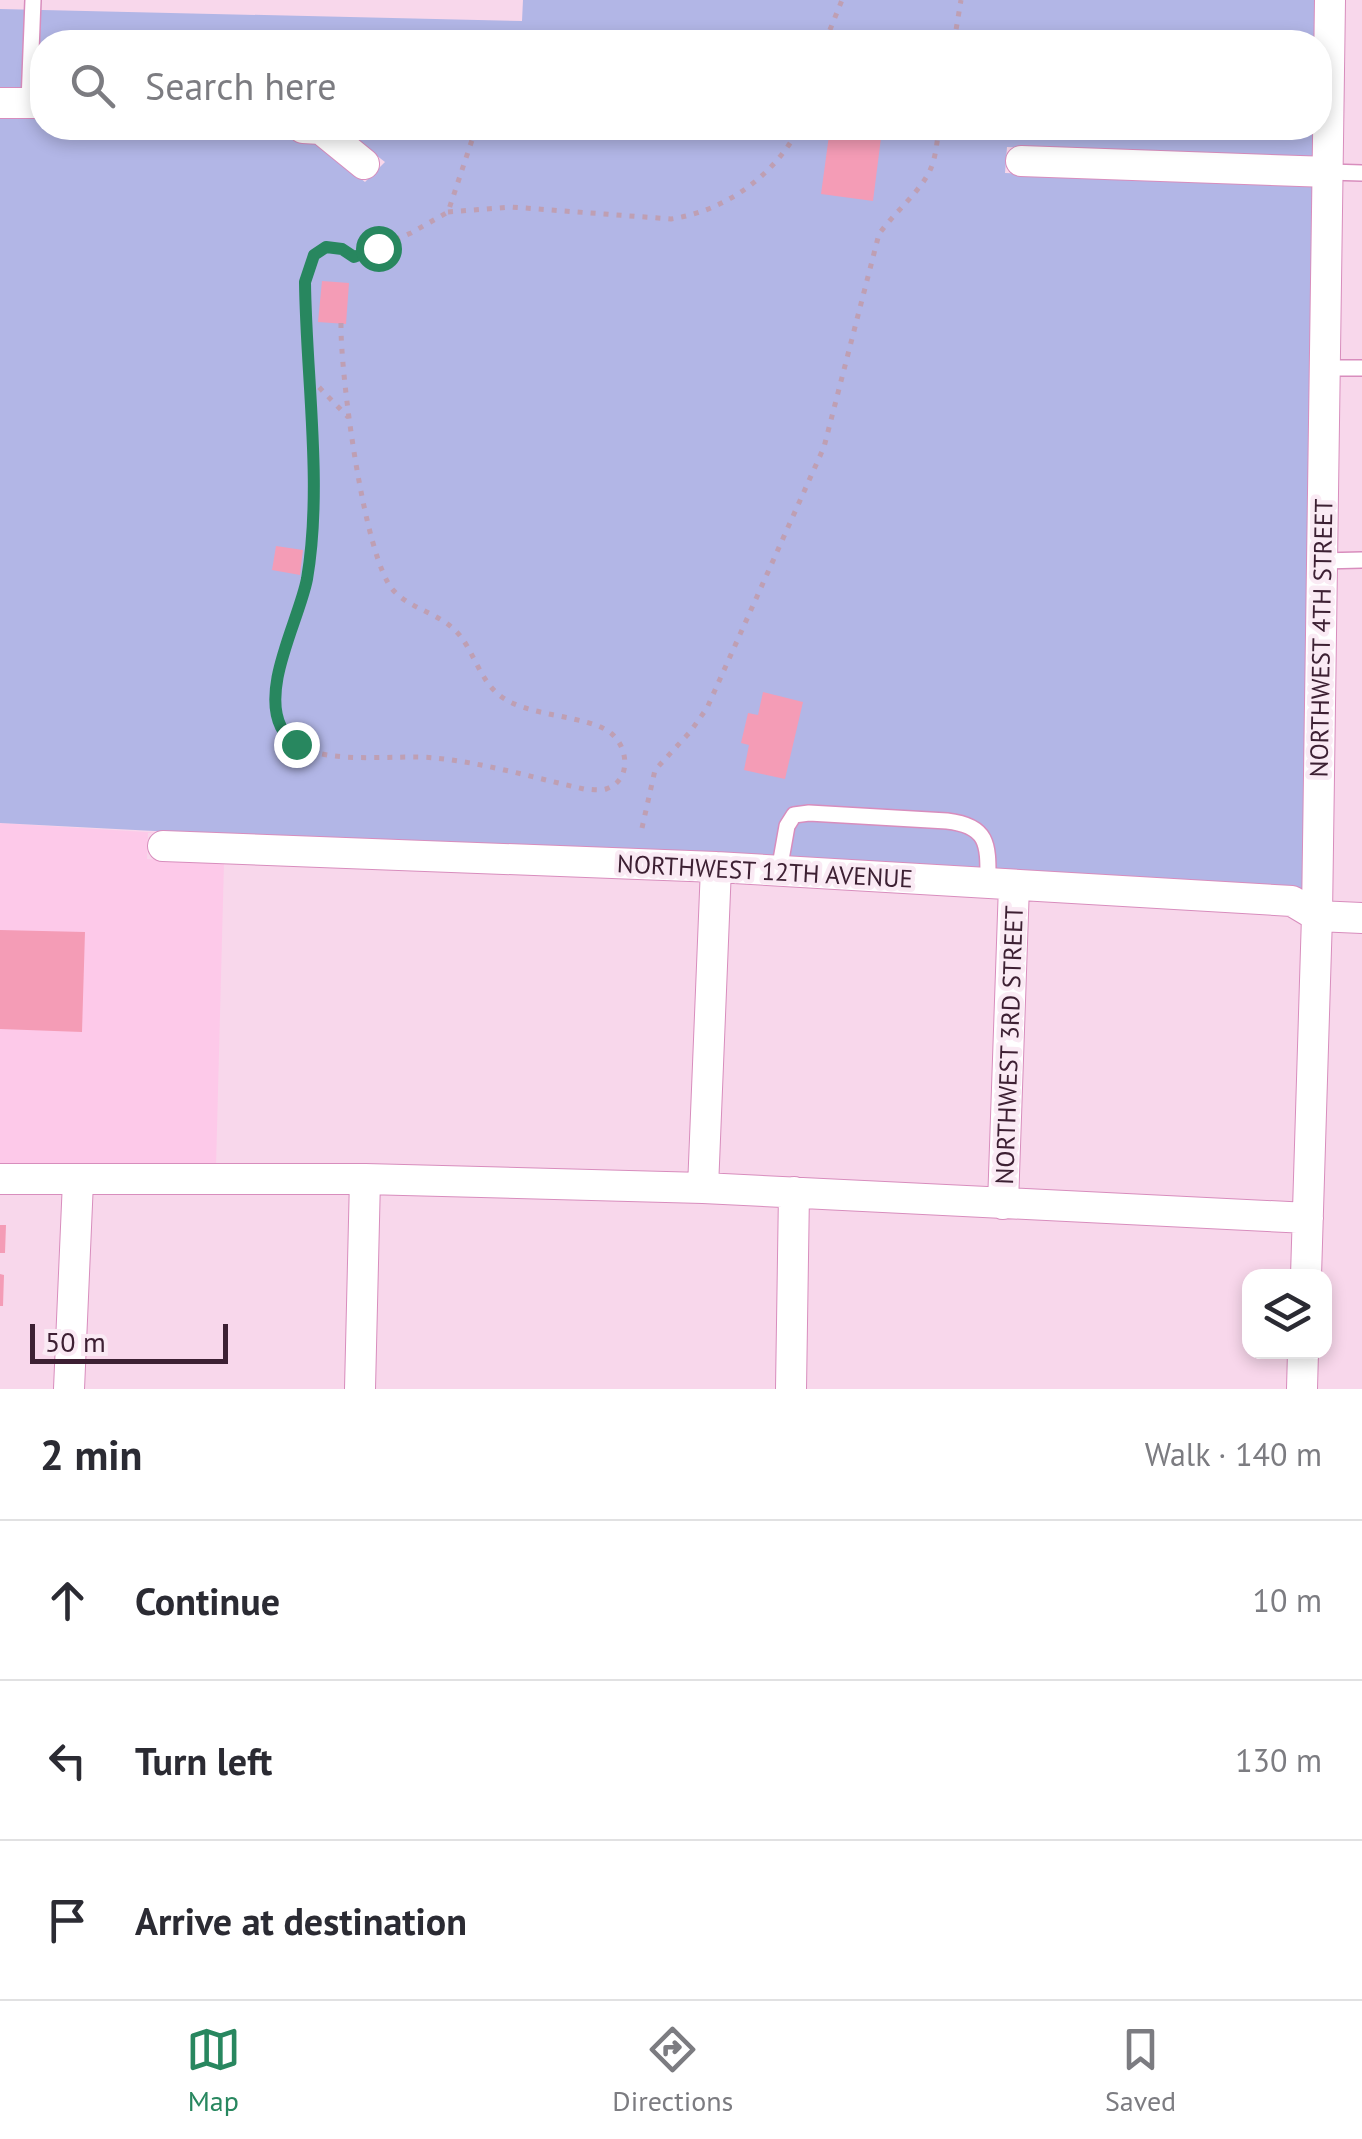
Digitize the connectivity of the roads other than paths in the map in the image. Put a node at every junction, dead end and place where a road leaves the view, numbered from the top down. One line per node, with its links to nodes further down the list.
1 (32, 0): 4 (lane)
2 (1330, 0): 3 (street, NORTHWEST 4TH STREET)
3 (1330, 30)
4 (24, 102)
5 (335, 140): 8 (street)
6 (1329, 140): 9 (street, NORTHWEST 4TH STREET)
7 (1021, 161): 9 (street)
8 (364, 164)
9 (1329, 172): 10 (lane); 11 (street, NORTHWEST 4TH STREET)
10 (1362, 173)
11 (1326, 368): 12 (lane); 13 (street, NORTHWEST 4TH STREET)
12 (1362, 368)
13 (1322, 560): 14 (lane); 19 (street, NORTHWEST 4TH STREET)
14 (1362, 560)
15 (163, 846): 16 (street, NORTHWEST 12TH AVENUE)
16 (716, 868): 17 (street, NORTHWEST 12TH AVENUE); 24 (street)
17 (779, 871): 18 (street, NORTHWEST 12TH AVENUE); 18 (lane)
18 (1001, 884): 19 (street, NORTHWEST 12TH AVENUE); 26 (street, NORTHWEST 3RD STREET)
19 (1316, 916): 20 (street, NORTHWEST 12TH AVENUE); 27 (street, NORTHWEST 4TH STREET)
20 (1362, 918)
21 (0, 1179): 23 (street)
22 (365, 1179): 23 (street); 24 (street); 31 (street)
23 (78, 1181): 30 (street)
24 (703, 1188): 25 (street)
25 (794, 1192): 26 (street); 32 (street)
26 (1003, 1204): 27 (street)
27 (1308, 1218): 28 (street, NORTHWEST 4TH STREET)
28 (1306, 1269)
29 (1304, 1359): 33 (street)
30 (68, 1389)
31 (360, 1389)
32 (791, 1389)
33 (1302, 1389)

